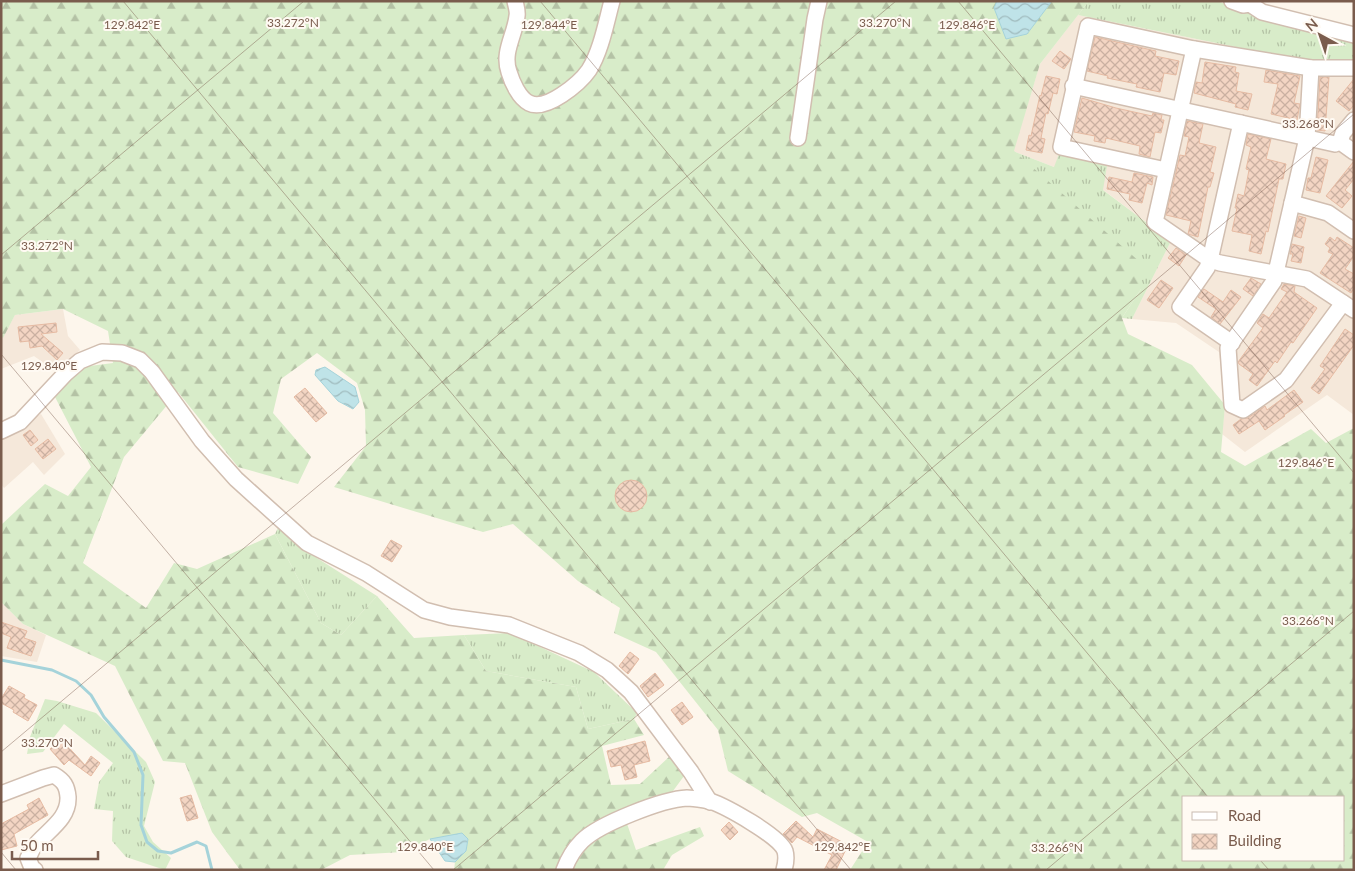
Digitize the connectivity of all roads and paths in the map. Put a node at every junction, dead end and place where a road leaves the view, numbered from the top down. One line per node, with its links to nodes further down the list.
1 (515, 1): 2 (street)
2 (612, 1)
3 (819, 1): 14 (street)
4 (1232, 1): 5 (street)
5 (1250, 3): 6 (street)
6 (1354, 35)
7 (1194, 49): 8 (street); 10 (street); 11 (street)
8 (1311, 68): 9 (street); 15 (street)
9 (1354, 68)
10 (1074, 86): 11 (street); 18 (street)
11 (1180, 110): 13 (street); 18 (street)
12 (1354, 120): 16 (street)
13 (1241, 123): 15 (street); 21 (street)
14 (798, 138)
15 (1307, 138): 16 (street); 19 (street)
16 (1340, 142): 17 (street)
17 (1354, 152)
18 (1166, 170): 21 (street)
19 (1292, 204): 20 (street); 22 (street)
20 (1354, 231)
21 (1210, 260): 22 (street); 24 (street)
22 (1277, 273): 23 (street); 24 (street)
23 (1348, 307): 24 (street)
24 (1232, 342)
25 (1, 431): 27 (street)
26 (1, 794): 28 (street)
27 (710, 802): 29 (street); 30 (street)
28 (35, 870)
29 (564, 870)
30 (784, 870)

